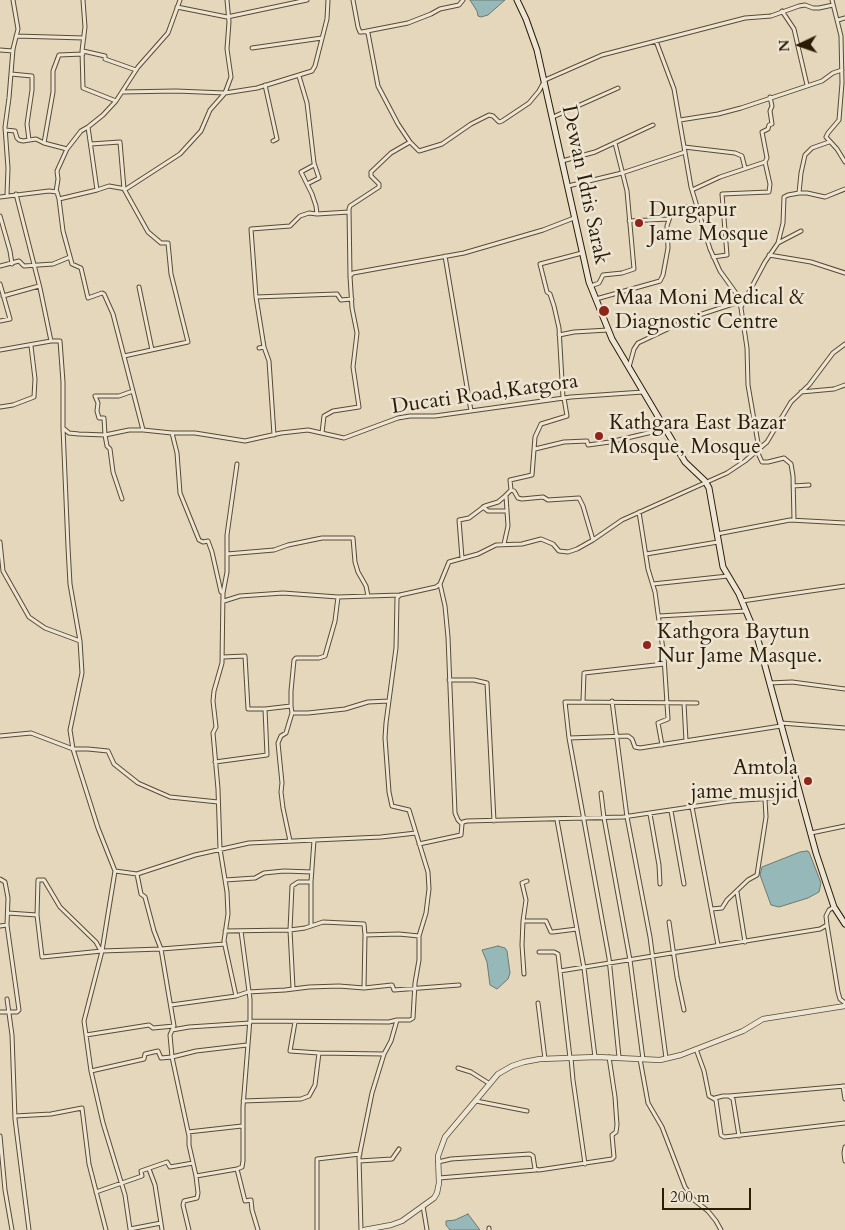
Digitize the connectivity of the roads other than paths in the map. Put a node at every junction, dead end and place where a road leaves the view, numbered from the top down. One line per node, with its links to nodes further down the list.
1 (13, 0): 18 (street)
2 (83, 0): 19 (street)
3 (180, 0): 12 (street)
4 (227, 0): 14 (street)
5 (307, 0): 14 (street)
6 (328, 0): 20 (street)
7 (353, 0): 17 (street)
8 (463, 0): 17 (street)
9 (517, 0): 30 (main road, Dewan Idris Sarak)
10 (832, 0): 11 (street)
11 (833, 5): 13 (street); 16 (street)
12 (177, 7): 14 (street); 26 (street)
13 (782, 12): 21 (street); 32 (street)
14 (228, 16): 35 (street)
15 (845, 18): 16 (street)
16 (838, 20): 27 (street)
17 (365, 32): 45 (street)
18 (16, 36): 19 (street); 24 (street)
19 (84, 38): 25 (street)
20 (322, 38): 22 (street); 29 (street)
21 (656, 41): 30 (street); 39 (street)
22 (252, 48)
23 (0, 50): 24 (street)
24 (13, 51): 28 (street)
25 (82, 52): 26 (street); 37 (street); 47 (street)
26 (136, 70): 34 (street)
27 (842, 70): 32 (street); 46 (street)
28 (11, 74): 42 (street); 43 (street)
29 (299, 76): 31 (street); 56 (street)
30 (545, 80): 38 (main road, Dewan Idris Sarak); 45 (street)
31 (265, 85): 35 (street); 44 (street)
32 (807, 85): 36 (street)
33 (618, 88): 38 (street)
34 (121, 92): 35 (street); 37 (street)
35 (225, 92): 61 (street)
36 (770, 97): 39 (street); 54 (street)
37 (116, 101): 41 (street)
38 (553, 117): 53 (main road, Dewan Idris Sarak)
39 (680, 120): 50 (street)
40 (653, 126): 48 (street)
41 (88, 127): 49 (street); 51 (street)
42 (5, 130): 43 (street); 68 (street)
43 (29, 140): 47 (street)
44 (273, 141)
45 (410, 142): 72 (street)
46 (829, 142): 55 (street); 67 (street)
47 (44, 143): 51 (street)
48 (615, 143): 53 (street); 58 (street)
49 (91, 144): 61 (street); 63 (street)
50 (684, 147): 52 (street); 57 (street)
51 (66, 149): 65 (street)
52 (685, 152): 58 (street); 64 (street)
53 (562, 161): 60 (main road, Dewan Idris Sarak)
54 (765, 162): 57 (street); 83 (street)
55 (845, 162)
56 (314, 165): 59 (street); 59 (street)
57 (744, 168): 64 (street)
58 (622, 174): 60 (street); 77 (street)
59 (307, 184): 73 (street)
60 (568, 186): 75 (main road, Dewan Idris Sarak)
61 (124, 189): 63 (street); 107 (street)
62 (845, 189): 67 (street)
63 (97, 190): 70 (street)
64 (692, 190): 71 (street)
65 (56, 192): 66 (street); 70 (street)
66 (16, 194): 68 (street); 86 (street)
67 (799, 194): 79 (street)
68 (7, 195): 69 (street)
69 (0, 197)
70 (59, 199): 84 (street)
71 (697, 206): 76 (street); 83 (street)
72 (349, 212): 73 (street); 89 (street)
73 (317, 214): 95 (street)
74 (0, 216): 85 (street)
75 (575, 218): 80 (main road, Dewan Idris Sarak); 82 (street)
76 (669, 219): 77 (street); 97 (street)
77 (629, 221): 92 (street)
78 (800, 231): 79 (street)
79 (778, 243): 81 (street)
80 (582, 253): 92 (main road, Dewan Idris Sarak); 102 (street)
81 (769, 255): 88 (street); 99 (street)
82 (445, 256): 89 (street); 116 (street)
83 (713, 257): 98 (street)
84 (70, 258): 86 (street); 108 (street)
85 (12, 264): 86 (street); 87 (street)
86 (33, 264): 91 (street)
87 (0, 266)
88 (845, 273)
89 (350, 276): 96 (street)
90 (0, 284): 94 (street)
91 (39, 286): 94 (street); 103 (street)
92 (590, 286): 97 (main road, Dewan Idris Sarak)
93 (140, 287): 107 (street)
94 (3, 296): 100 (street)
95 (256, 298): 96 (street); 123 (street)
96 (352, 299): 121 (street)
97 (596, 299): 101 (main road, Dewan Idris Sarak)
98 (739, 302): 99 (street); 109 (street)
99 (741, 308): 125 (street)
100 (0, 321)
101 (608, 330): 102 (street); 109 (main road, Dewan Idris Sarak)
102 (559, 335): 114 (street)
103 (51, 341): 105 (street); 117 (street)
104 (845, 344): 113 (street)
105 (30, 346): 106 (street); 115 (street)
106 (0, 350)
107 (152, 350): 108 (street)
108 (124, 356): 111 (street)
109 (629, 368): 112 (main road, Dewan Idris Sarak)
110 (845, 385): 113 (street)
111 (133, 391): 119 (street); 122 (street)
112 (644, 392): 114 (street, Ducati Road,Katgora); 118 (main road, Dewan Idris Sarak)
113 (801, 392): 125 (street)
114 (563, 398): 116 (street, Ducati Road,Katgora); 124 (street)
115 (0, 407)
116 (470, 411): 121 (street, Ducati Road,Katgora)
117 (63, 428): 122 (street, Ducati Road,Katgora); 158 (street)
118 (665, 429): 124 (street); 127 (main road, Dewan Idris Sarak)
119 (143, 430): 120 (street, Ducati Road,Katgora); 122 (street, Ducati Road,Katgora)
120 (172, 433): 123 (street, Ducati Road,Katgora); 150 (street)
121 (322, 433): 123 (street, Ducati Road,Katgora)
122 (105, 434): 132 (street)
123 (274, 435)
124 (535, 449): 130 (street)
125 (758, 450): 127 (street); 128 (street)
126 (237, 464): 143 (street)
127 (705, 481): 135 (street); 138 (main road)
128 (793, 486): 129 (street); 136 (street)
129 (809, 486)
130 (511, 490): 131 (street); 139 (street)
131 (506, 495): 133 (street); 134 (street)
132 (122, 499)
133 (483, 507): 134 (street); 145 (street)
134 (506, 511): 142 (street)
135 (639, 512): 139 (street); 144 (street)
136 (794, 520): 137 (street); 138 (street)
137 (845, 523)
138 (716, 534): 141 (main road)
139 (594, 540): 142 (street)
140 (0, 542): 158 (street)
141 (718, 542): 144 (street); 146 (main road)
142 (504, 544): 145 (street)
143 (227, 554): 150 (street); 152 (street)
144 (646, 554): 148 (street)
145 (462, 558): 147 (street)
146 (728, 576): 148 (street); 155 (main road)
147 (440, 584): 151 (street); 161 (street)
148 (653, 584): 157 (street)
149 (845, 586): 155 (street)
150 (223, 593): 154 (street)
151 (400, 595): 152 (street); 164 (street)
152 (368, 596): 153 (street)
153 (338, 597): 154 (street); 170 (street)
154 (224, 601): 159 (street)
155 (742, 601): 156 (main road)
156 (747, 611): 157 (street); 162 (main road)
157 (659, 616): 160 (street)
158 (80, 641): 180 (street)
159 (222, 657): 171 (street); 181 (street)
160 (664, 664): 165 (street); 167 (street)
161 (449, 680): 193 (street); 194 (street)
162 (769, 683): 163 (street); 173 (main road)
163 (845, 689)
164 (389, 701): 172 (street); 196 (street)
165 (583, 701): 166 (street); 177 (street)
166 (612, 702): 167 (street); 176 (street)
167 (667, 702): 168 (street); 179 (street)
168 (684, 703): 169 (street); 178 (street)
169 (697, 703)
170 (290, 706): 171 (street); 172 (street)
171 (265, 709): 181 (street)
172 (292, 713): 199 (street)
173 (780, 725): 174 (street); 178 (street); 183 (main road)
174 (845, 728)
175 (0, 736): 180 (street)
176 (616, 736): 177 (street); 179 (street); 189 (street)
177 (569, 738): 191 (street)
178 (686, 741): 179 (street)
179 (662, 746)
180 (73, 749): 185 (street); 202 (street)
181 (215, 762): 185 (street)
182 (601, 793): 190 (street)
183 (800, 796): 184 (street); 197 (main road)
184 (766, 799): 186 (street); 212 (street)
185 (218, 802): 201 (street)
186 (692, 807): 187 (street); 215 (street)
187 (671, 811): 188 (street); 210 (street)
188 (650, 814): 189 (street); 209 (street)
189 (627, 816): 190 (street); 238 (street)
190 (604, 818): 191 (street); 239 (street)
191 (583, 819): 192 (street); 240 (street)
192 (557, 820): 193 (street); 225 (street)
193 (494, 821): 194 (street)
194 (462, 824): 200 (street)
195 (845, 826): 197 (street)
196 (416, 833): 198 (street); 200 (street)
197 (811, 833): 214 (main road)
198 (314, 840): 199 (street); 203 (street)
199 (290, 842): 201 (street)
200 (419, 844): 230 (street)
201 (220, 849): 204 (street); 206 (street)
202 (115, 871): 204 (street); 235 (street)
203 (312, 872): 206 (street); 208 (street)
204 (137, 874): 234 (street)
205 (0, 879): 211 (street)
206 (224, 880): 227 (street)
207 (527, 881): 218 (street)
208 (311, 882): 224 (street); 226 (street)
209 (660, 884)
210 (684, 884)
211 (6, 892): 213 (street); 216 (street)
212 (737, 892): 215 (street); 231 (street)
213 (0, 893)
214 (834, 907): 220 (street); 221 (main road)
215 (712, 910): 233 (street)
216 (8, 913): 217 (street); 223 (street)
217 (37, 915): 235 (street); 235 (street)
218 (523, 921): 225 (street); 243 (street)
219 (669, 922): 237 (street)
220 (827, 924): 231 (street); 253 (street)
221 (845, 924)
222 (0, 926): 223 (street)
223 (7, 926): 256 (street)
224 (311, 926): 226 (street); 229 (street)
225 (577, 929): 241 (street)
226 (290, 930): 228 (street); 245 (street)
227 (225, 931): 228 (street); 232 (street)
228 (241, 931): 248 (street)
229 (365, 935): 230 (street); 246 (street)
230 (419, 936): 247 (street)
231 (745, 942): 233 (street)
232 (225, 944): 234 (street); 249 (street)
233 (718, 945): 237 (street)
234 (161, 949): 235 (street); 252 (street)
235 (102, 951): 262 (street)
236 (538, 952): 242 (street)
237 (672, 952): 238 (street); 254 (street)
238 (653, 955): 239 (street); 274 (street)
239 (630, 960): 240 (street); 273 (street)
240 (609, 963): 241 (street); 270 (street)
241 (584, 968): 242 (street); 268 (street)
242 (560, 972): 271 (street)
243 (524, 974)
244 (459, 985): 247 (street)
245 (293, 988): 246 (street); 248 (street)
246 (364, 988): 247 (street)
247 (415, 989): 257 (street)
248 (248, 992): 249 (street); 258 (street)
249 (236, 996): 252 (street)
250 (7, 999): 256 (street)
251 (538, 1003): 272 (street)
252 (171, 1005): 260 (street)
253 (845, 1005): 264 (street)
254 (684, 1010)
255 (0, 1012): 256 (street)
256 (9, 1012): 285 (street)
257 (397, 1020): 259 (street); 266 (street)
258 (250, 1022): 259 (street); 261 (street); 263 (street)
259 (295, 1022): 265 (street)
260 (174, 1026): 261 (street); 262 (street)
261 (172, 1030): 267 (street)
262 (86, 1035): 276 (street)
263 (247, 1045): 267 (street); 282 (street)
264 (696, 1049): 274 (street); 280 (street)
265 (319, 1053): 266 (street); 282 (street)
266 (384, 1054): 293 (street)
267 (172, 1057): 276 (street); 288 (street)
268 (595, 1057): 269 (street); 271 (street)
269 (608, 1057): 270 (street); 298 (street)
270 (619, 1057): 273 (street)
271 (571, 1058): 272 (street); 298 (street)
272 (545, 1059): 277 (street)
273 (641, 1059): 274 (street); 318 (street)
274 (666, 1059)
275 (458, 1068): 277 (street)
276 (91, 1071): 304 (street)
277 (490, 1084): 283 (street)
278 (844, 1086): 279 (street); 281 (street)
279 (729, 1096): 280 (street); 290 (street)
280 (714, 1098): 290 (street)
281 (845, 1099)
282 (243, 1101): 287 (street)
283 (476, 1101): 284 (street); 296 (street)
284 (527, 1111)
285 (15, 1116): 305 (street); 310 (street)
286 (845, 1123): 290 (street)
287 (242, 1126): 288 (street); 300 (street)
288 (188, 1132): 297 (street)
289 (0, 1136): 309 (street)
290 (739, 1136)
291 (845, 1147): 295 (street)
292 (399, 1149): 294 (street)
293 (360, 1154): 294 (street); 315 (street)
294 (359, 1161): 316 (street)
295 (845, 1161)
296 (438, 1162): 301 (street); 303 (street)
297 (193, 1163): 299 (street); 302 (street)
298 (585, 1164): 301 (street)
299 (149, 1169): 304 (street); 307 (street)
300 (237, 1169): 302 (street); 314 (street)
301 (536, 1170): 303 (street)
302 (196, 1176): 313 (street)
303 (438, 1178): 306 (street)
304 (120, 1182): 305 (street); 308 (street)
305 (96, 1192): 311 (street)
306 (423, 1205): 316 (street); 317 (street)
307 (161, 1223): 308 (street); 312 (street)
308 (130, 1229)
309 (12, 1230)
310 (29, 1230)
311 (106, 1230)
312 (162, 1230)
313 (189, 1230)
314 (258, 1230)
315 (318, 1230)
316 (363, 1230)
317 (427, 1230)
318 (721, 1230)

